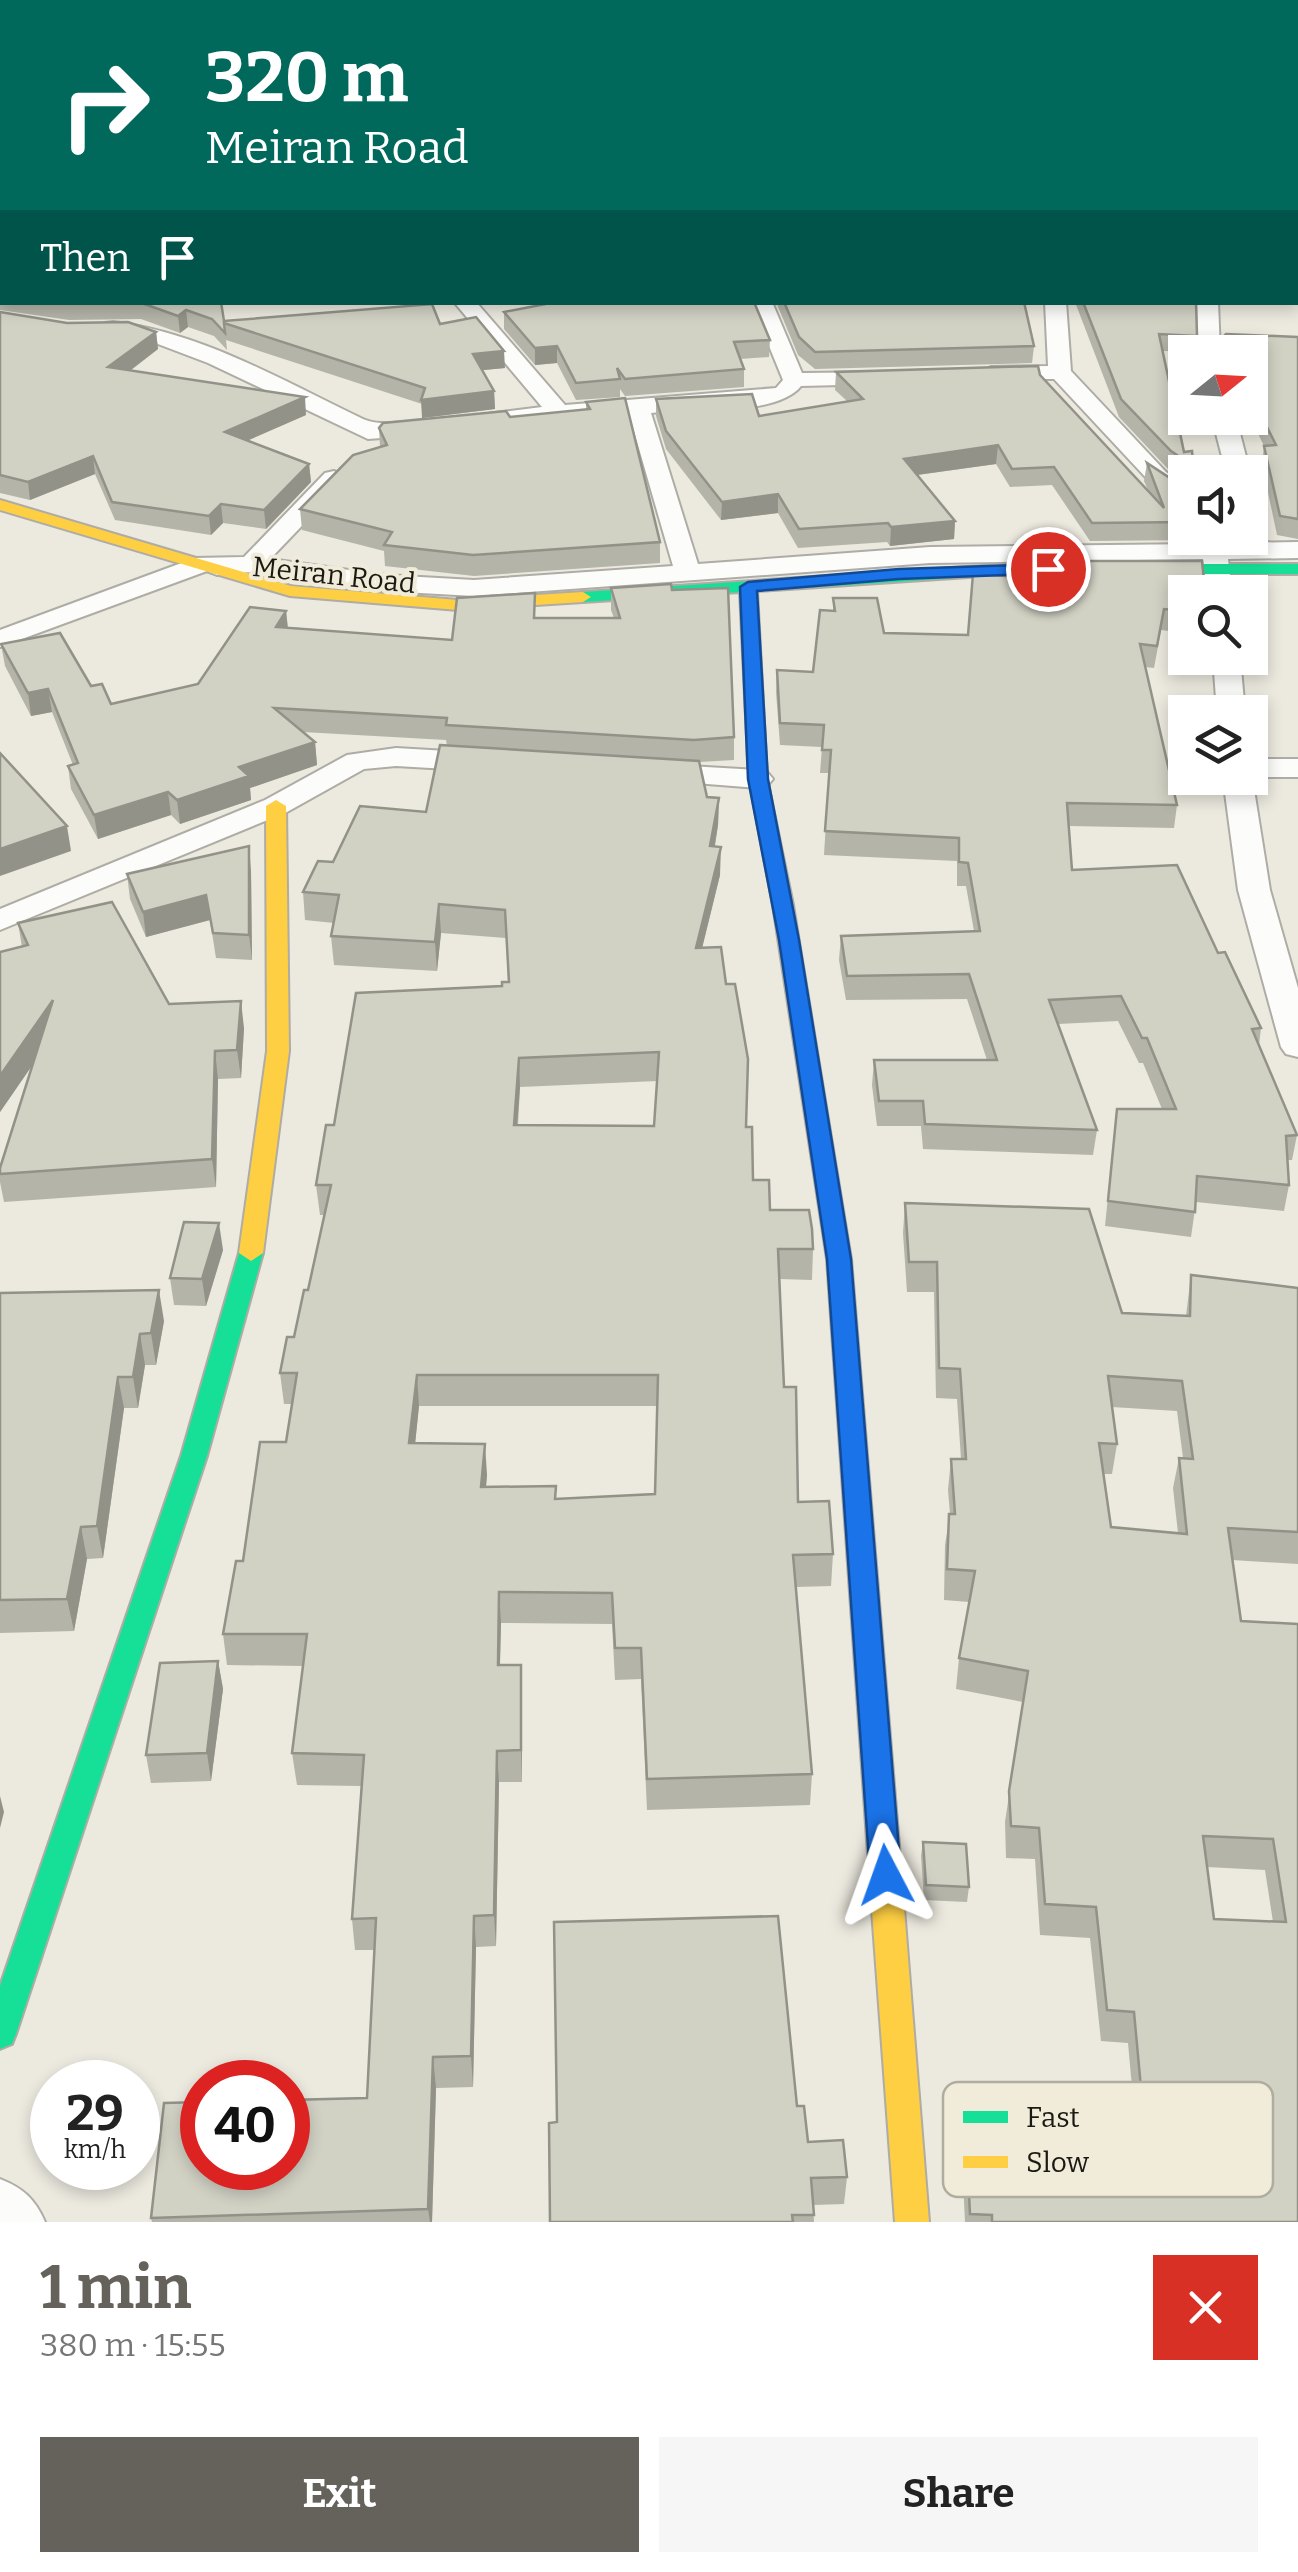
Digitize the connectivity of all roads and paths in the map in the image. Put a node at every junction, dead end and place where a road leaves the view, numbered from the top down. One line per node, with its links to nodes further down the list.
1 (467, 305): 12 (street)
2 (762, 305): 10 (street)
3 (1055, 305): 7 (street)
4 (1206, 305): 6 (street)
5 (83, 330): 13 (street)
6 (1209, 335)
7 (1060, 372): 8 (street); 14 (street)
8 (965, 374)
9 (908, 376): 10 (street)
10 (794, 380): 11 (street)
11 (638, 407): 12 (street); 21 (street)
12 (559, 412): 13 (street)
13 (364, 447): 18 (street)
14 (1168, 484)
15 (0, 506): 19 (street)
16 (1298, 550): 17 (street, Meiran Road)
17 (1216, 562): 20 (street, Meiran Road); 21 (street, Meiran Road); 22 (street, Meiran Road)
18 (252, 564): 19 (street, Meiran Road); 21 (street, Meiran Road)
19 (210, 565): 22 (street, Meiran Road); 23 (street)
20 (1298, 569)
21 (688, 574)
22 (748, 587): 28 (street)
23 (0, 639)
24 (510, 764): 30 (street)
25 (1268, 768): 26 (street)
26 (1298, 768)
27 (625, 771): 28 (street)
28 (758, 779): 37 (street)
29 (1240, 795): 32 (street)
30 (276, 806): 31 (street); 34 (street)
31 (0, 920)
32 (1294, 1011): 33 (street)
33 (1298, 1047)
34 (0, 2034)
35 (0, 2205): 36 (street)
36 (18, 2222)
37 (912, 2222)

